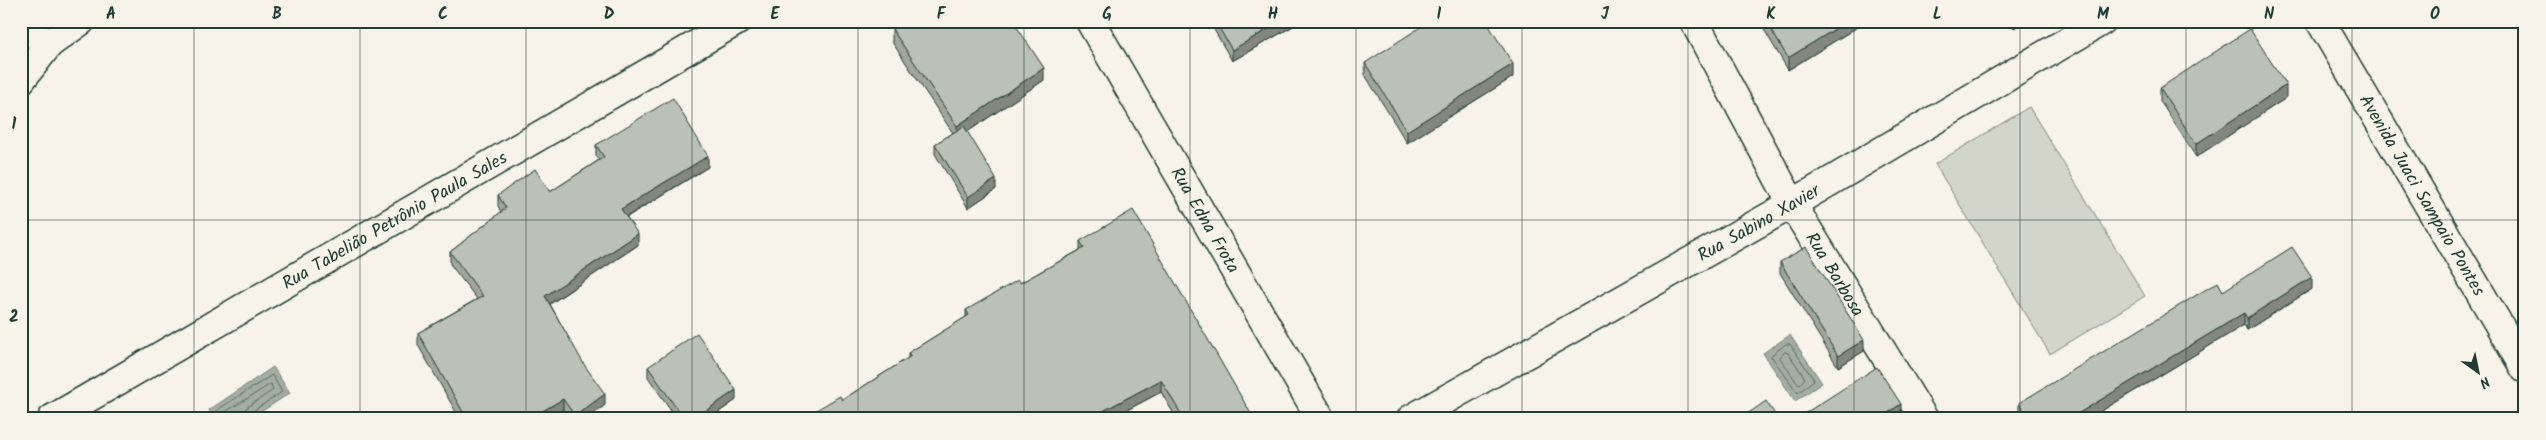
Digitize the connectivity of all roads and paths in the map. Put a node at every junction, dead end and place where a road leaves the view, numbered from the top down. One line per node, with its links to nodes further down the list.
1 (81, 21): 8 (street)
2 (737, 21): 12 (street, Rua Tabelião Petrônio Paula Sales)
3 (1090, 21): 14 (street, Rua Edna Frota)
4 (1694, 21): 10 (street, Rua Barbosa)
5 (2102, 21): 10 (street, Rua Sabino Xavier)
6 (2320, 21): 11 (street, Avenida Juaci Sampaio Pontes)
7 (21, 26): 8 (street)
8 (50, 44): 9 (street)
9 (21, 80)
10 (1792, 204): 15 (street, Rua Sabino Xavier); 16 (street, Rua Barbosa)
11 (2525, 369)
12 (93, 409): 13 (street, Rua Tabelião Petrônio Paula Sales)
13 (52, 419)
14 (1321, 419)
15 (1411, 419)
16 (1924, 419)

